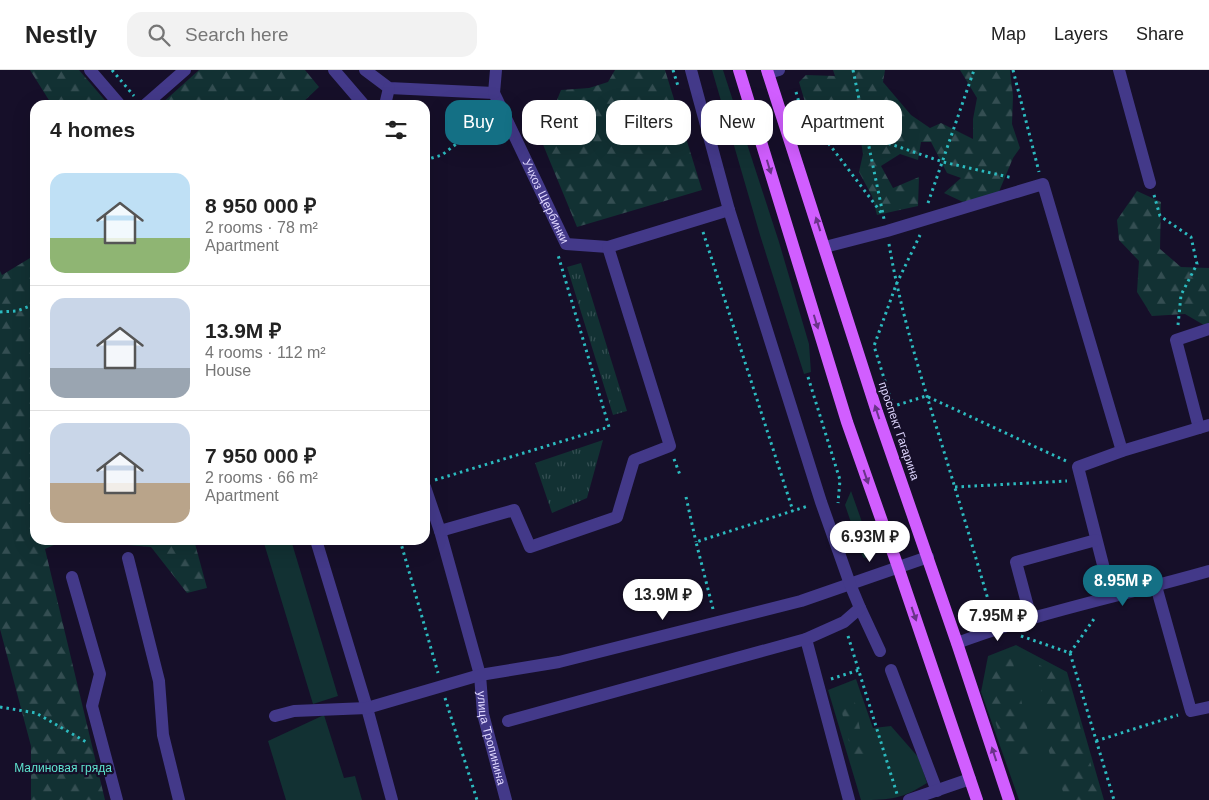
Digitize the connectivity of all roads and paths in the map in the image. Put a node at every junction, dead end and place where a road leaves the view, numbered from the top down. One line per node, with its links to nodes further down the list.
1 (90, 70): 16 (street)
2 (112, 70): 17 (path)
3 (186, 70): 18 (street)
4 (334, 70): 19 (street)
5 (365, 70): 13 (street)
6 (496, 70): 15 (street)
7 (691, 70): 31 (street)
8 (740, 70): 59 (main road, one-way to 59)
9 (852, 70): 22 (path)
10 (1013, 70): 30 (path)
11 (1119, 70): 29 (street)
12 (771, 71): 36 (main road, проспект Гагарина, one-way to 12)
13 (389, 88): 15 (street); 20 (street)
14 (796, 92): 21 (path)
15 (494, 93): 23 (street, Учхоз Щербинки)
16 (116, 100)
17 (139, 100)
18 (144, 100)
19 (360, 100)
20 (387, 100)
21 (798, 100)
22 (859, 100)
23 (513, 133): 27 (path); 35 (street, Учхоз Щербинки)
24 (830, 145): 32 (path)
25 (869, 145): 32 (path)
26 (893, 145): 28 (path)
27 (430, 159)
28 (1016, 178)
29 (1150, 183): 41 (path)
30 (1043, 184): 34 (street); 45 (street)
31 (729, 210): 33 (street); 51 (street)
32 (884, 216): 34 (path)
33 (699, 219): 35 (street); 52 (path)
34 (887, 231): 36 (street); 42 (path)
35 (608, 247): 53 (street)
36 (825, 247): 57 (main road, проспект Гагарина, one-way to 36)
37 (558, 255): 48 (path)
38 (30, 306): 39 (path)
39 (0, 312)
40 (1209, 329): 41 (street)
41 (1176, 340): 44 (street)
42 (926, 396): 43 (path); 46 (path); 49 (path)
43 (893, 407)
44 (1204, 427): 45 (street)
45 (1122, 451): 46 (street)
46 (1078, 467): 47 (street)
47 (1081, 480): 49 (path); 54 (street)
48 (431, 488): 53 (street, улица Тропинина)
49 (955, 488): 69 (path)
50 (686, 497): 55 (path)
51 (821, 502): 52 (path); 62 (street)
52 (793, 511): 55 (path)
53 (440, 531): 76 (street, улица Тропинина)
54 (1096, 540): 64 (street); 67 (street)
55 (696, 542): 66 (path)
56 (318, 545): 80 (street)
57 (928, 557): 59 (street); 71 (main road, проспект Гагарина)
58 (128, 558): 89 (street)
59 (898, 568): 62 (street); 86 (main road, one-way to 86)
60 (1209, 571): 63 (street)
61 (72, 577): 85 (street)
62 (850, 584): 65 (street); 76 (street)
63 (1156, 586): 64 (street); 81 (street)
64 (1111, 596): 67 (street); 73 (path)
65 (860, 608): 68 (street); 72 (street)
66 (714, 611)
67 (1031, 618): 69 (street)
68 (844, 622): 70 (street); 74 (path)
69 (997, 628): 71 (street); 73 (path)
70 (806, 639): 77 (street); 83 (street)
71 (957, 643): 96 (main road, проспект Гагарина, one-way to 71)
72 (880, 651)
73 (1070, 652): 84 (path)
74 (859, 670): 77 (path); 93 (path)
75 (891, 670): 87 (street)
76 (480, 675): 80 (street); 91 (street, улица Тропинина)
77 (818, 683): 92 (street)
78 (1209, 706): 81 (street)
79 (0, 707): 85 (path)
80 (367, 708): 82 (street); 90 (street)
81 (1191, 711): 84 (path)
82 (275, 716)
83 (508, 722)
84 (1096, 741): 97 (path)
85 (106, 753): 88 (street)
86 (970, 779): 87 (street); 95 (main road)
87 (937, 791): 94 (street)
88 (117, 800)
89 (179, 800)
90 (392, 800)
91 (506, 800)
92 (850, 800)
93 (898, 800)
94 (909, 800)
95 (977, 800)
96 (1009, 800)
97 (1114, 800)

